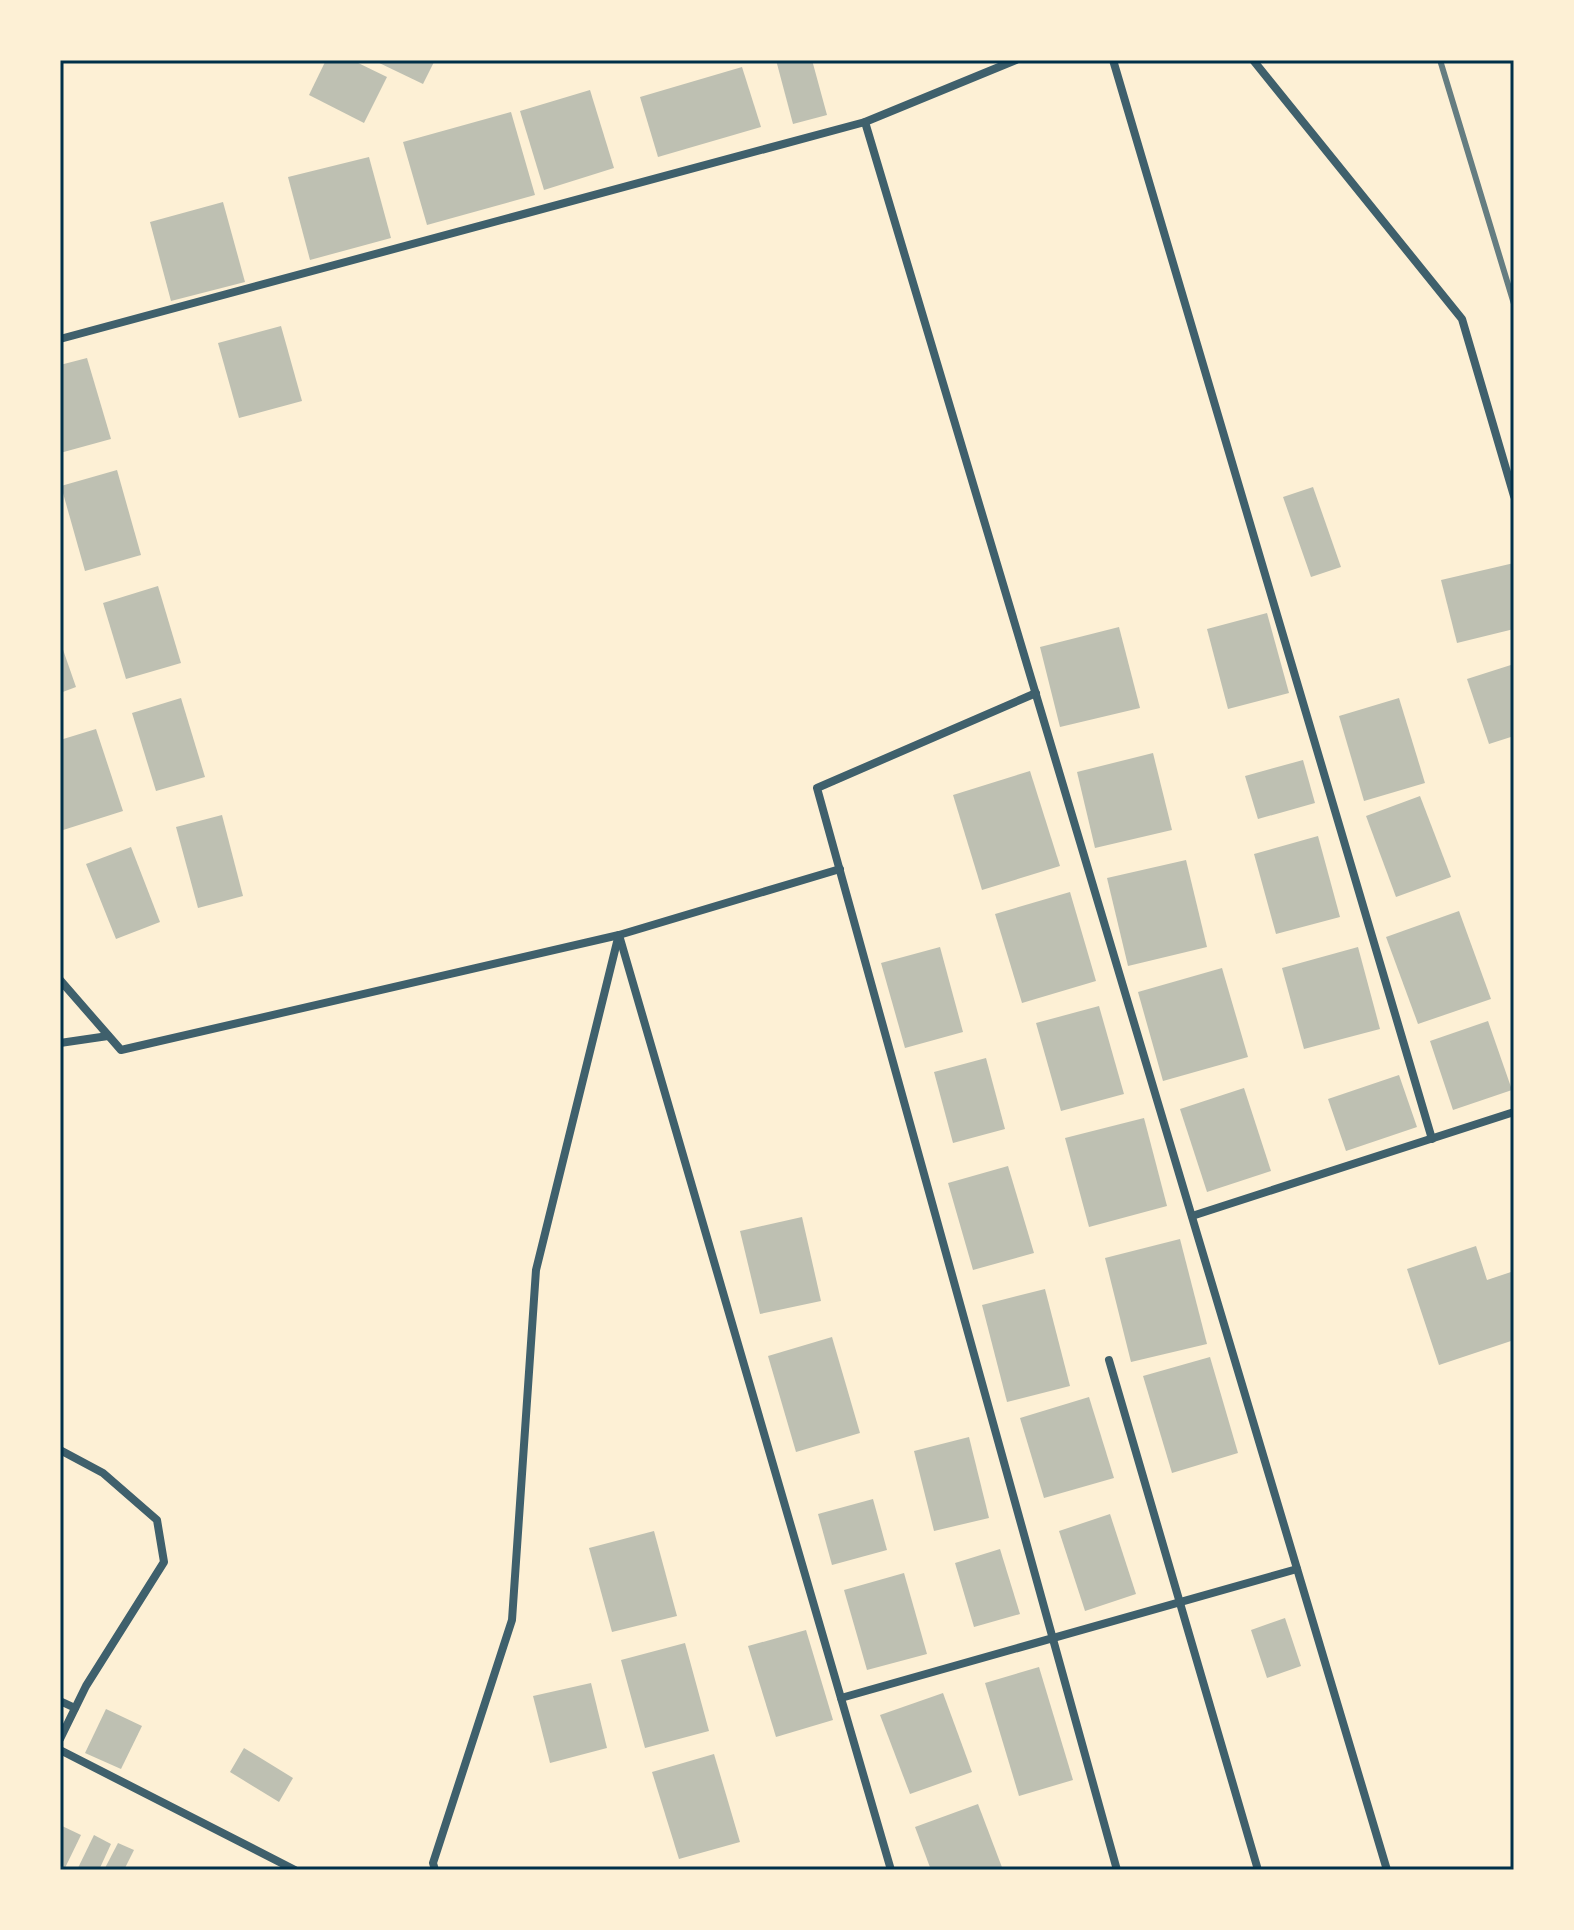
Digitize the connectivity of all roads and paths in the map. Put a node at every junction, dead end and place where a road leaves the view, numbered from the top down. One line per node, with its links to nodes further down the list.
1 (1016, 60): 4 (street)
2 (1113, 60): 14 (street)
3 (1253, 60): 6 (street)
4 (865, 122): 5 (street); 7 (street)
5 (60, 339)
6 (1514, 496)
7 (1036, 693): 8 (street); 15 (street)
8 (840, 869): 9 (street); 20 (street)
9 (619, 935): 11 (street); 21 (street); 27 (street)
10 (60, 980): 11 (street)
11 (108, 1036): 12 (street)
12 (60, 1043)
13 (1514, 1112): 14 (street)
14 (1432, 1139): 15 (street)
15 (1192, 1216): 18 (street)
16 (1109, 1360): 19 (street)
17 (60, 1450): 23 (street)
18 (1297, 1569): 19 (street); 31 (street)
19 (1182, 1602): 20 (street); 30 (street)
20 (1053, 1638): 21 (street); 29 (street)
21 (841, 1698): 28 (street)
22 (60, 1701): 23 (street)
23 (75, 1708): 24 (street)
24 (60, 1739)
25 (60, 1750): 26 (street)
26 (295, 1870)
27 (435, 1870)
28 (891, 1870)
29 (1117, 1870)
30 (1258, 1870)
31 (1387, 1870)

